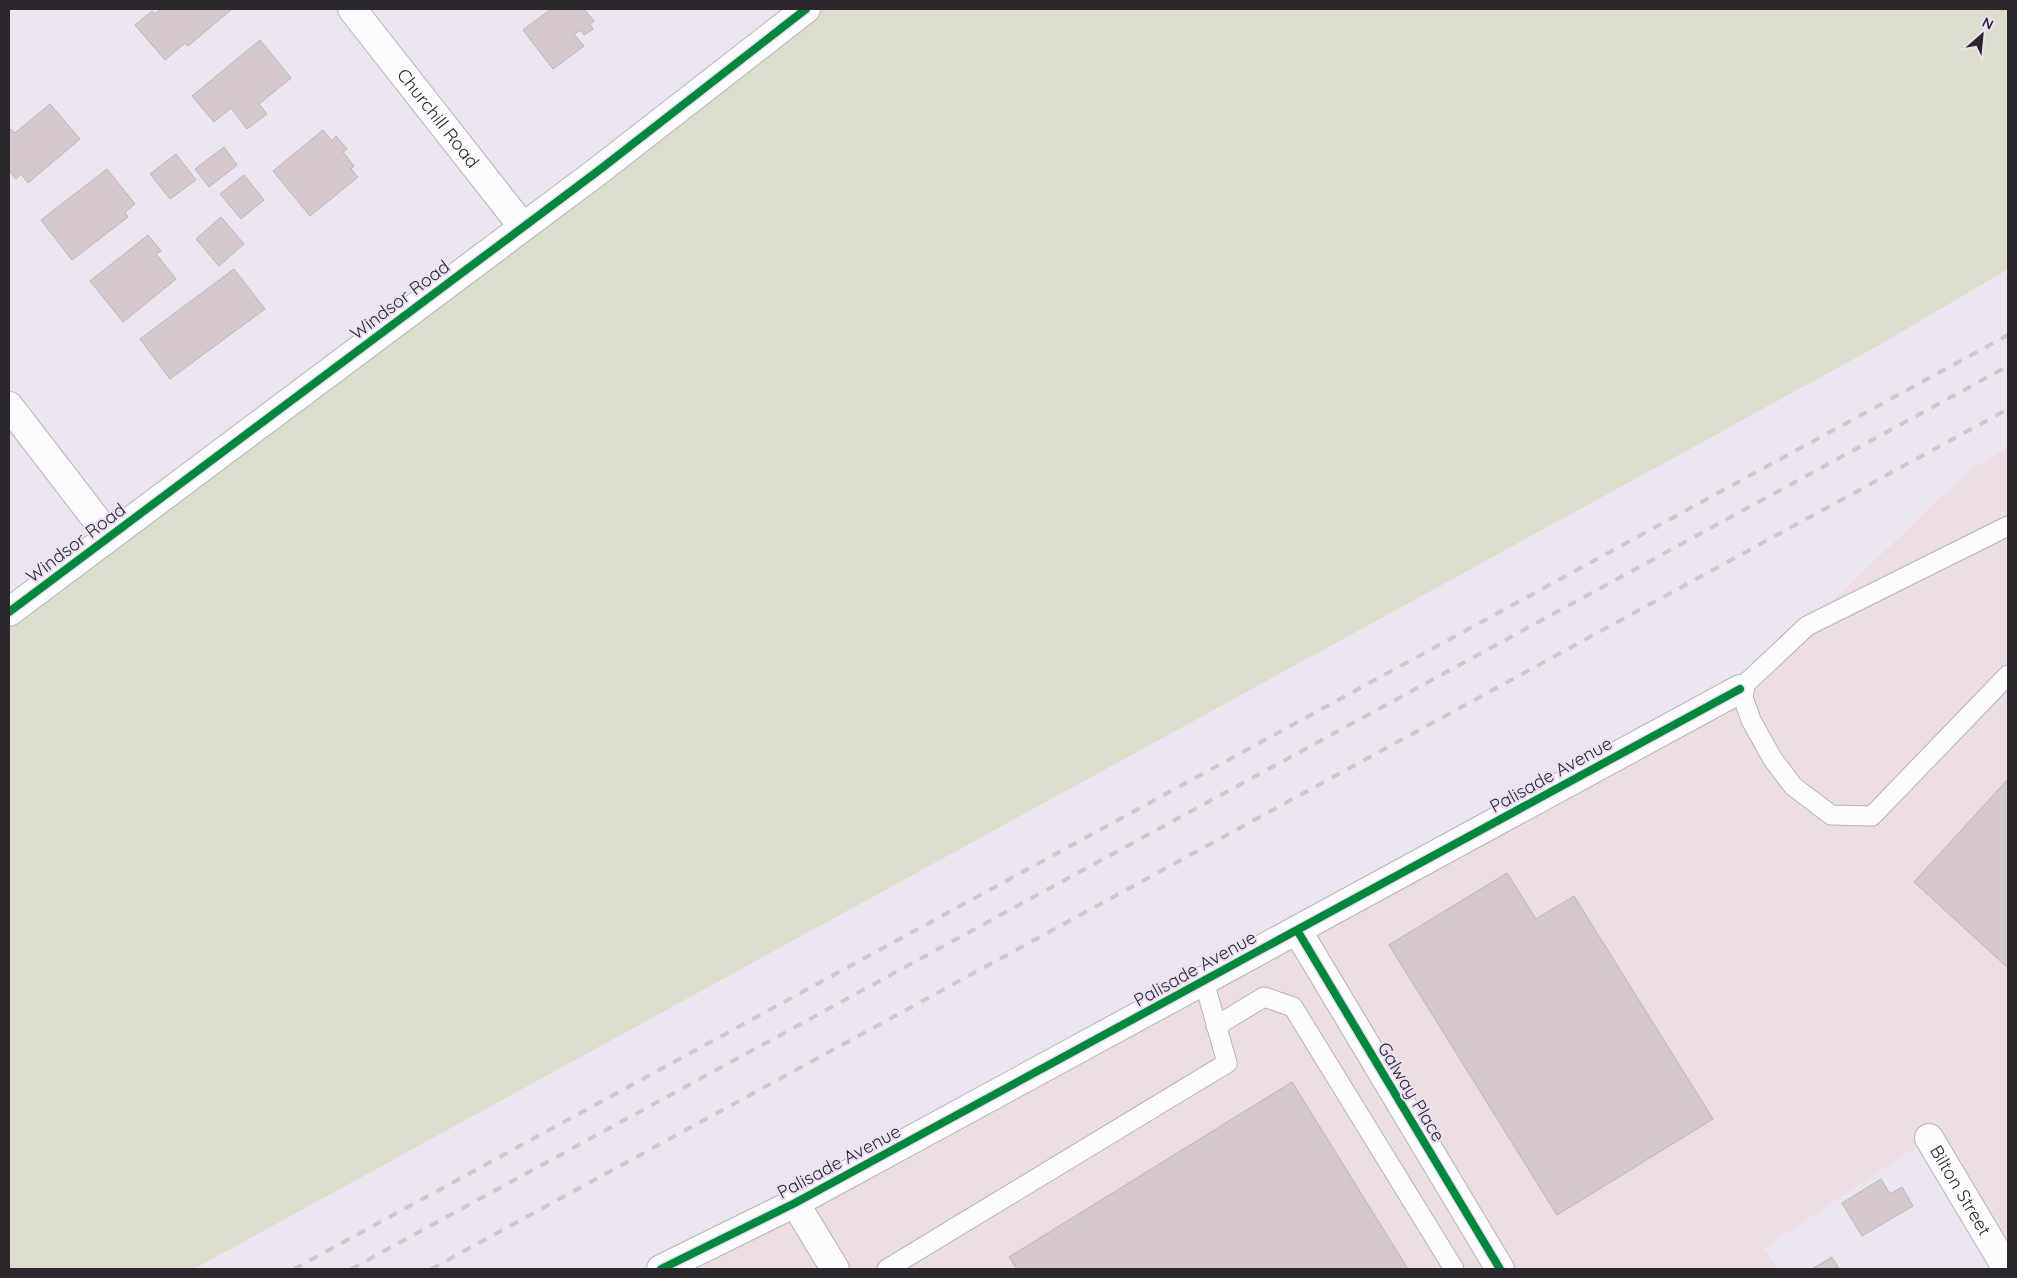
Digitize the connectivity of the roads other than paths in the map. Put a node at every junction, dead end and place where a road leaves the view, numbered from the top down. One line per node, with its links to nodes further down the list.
1 (352, 9): 3 (street, Churchill Road)
2 (806, 9): 3 (street, Windsor Road)
3 (523, 227): 6 (street, Windsor Road)
4 (9, 406): 6 (street)
5 (2008, 526): 9 (lane)
6 (109, 536): 7 (street, Windsor Road)
7 (9, 612)
8 (2008, 675): 9 (lane)
9 (1740, 689): 10 (street, Palisade Avenue)
10 (1297, 930): 11 (street, Palisade Avenue); 19 (street, Galway Place)
11 (1204, 981): 12 (lane); 14 (street, Palisade Avenue)
12 (1216, 1026): 17 (lane); 18 (lane)
13 (1929, 1138): 20 (street, Bilton Street)
14 (795, 1203): 15 (street, Palisade Avenue); 16 (street)
15 (661, 1269)
16 (835, 1269)
17 (887, 1269)
18 (1454, 1269)
19 (1500, 1269)
20 (2007, 1269)

